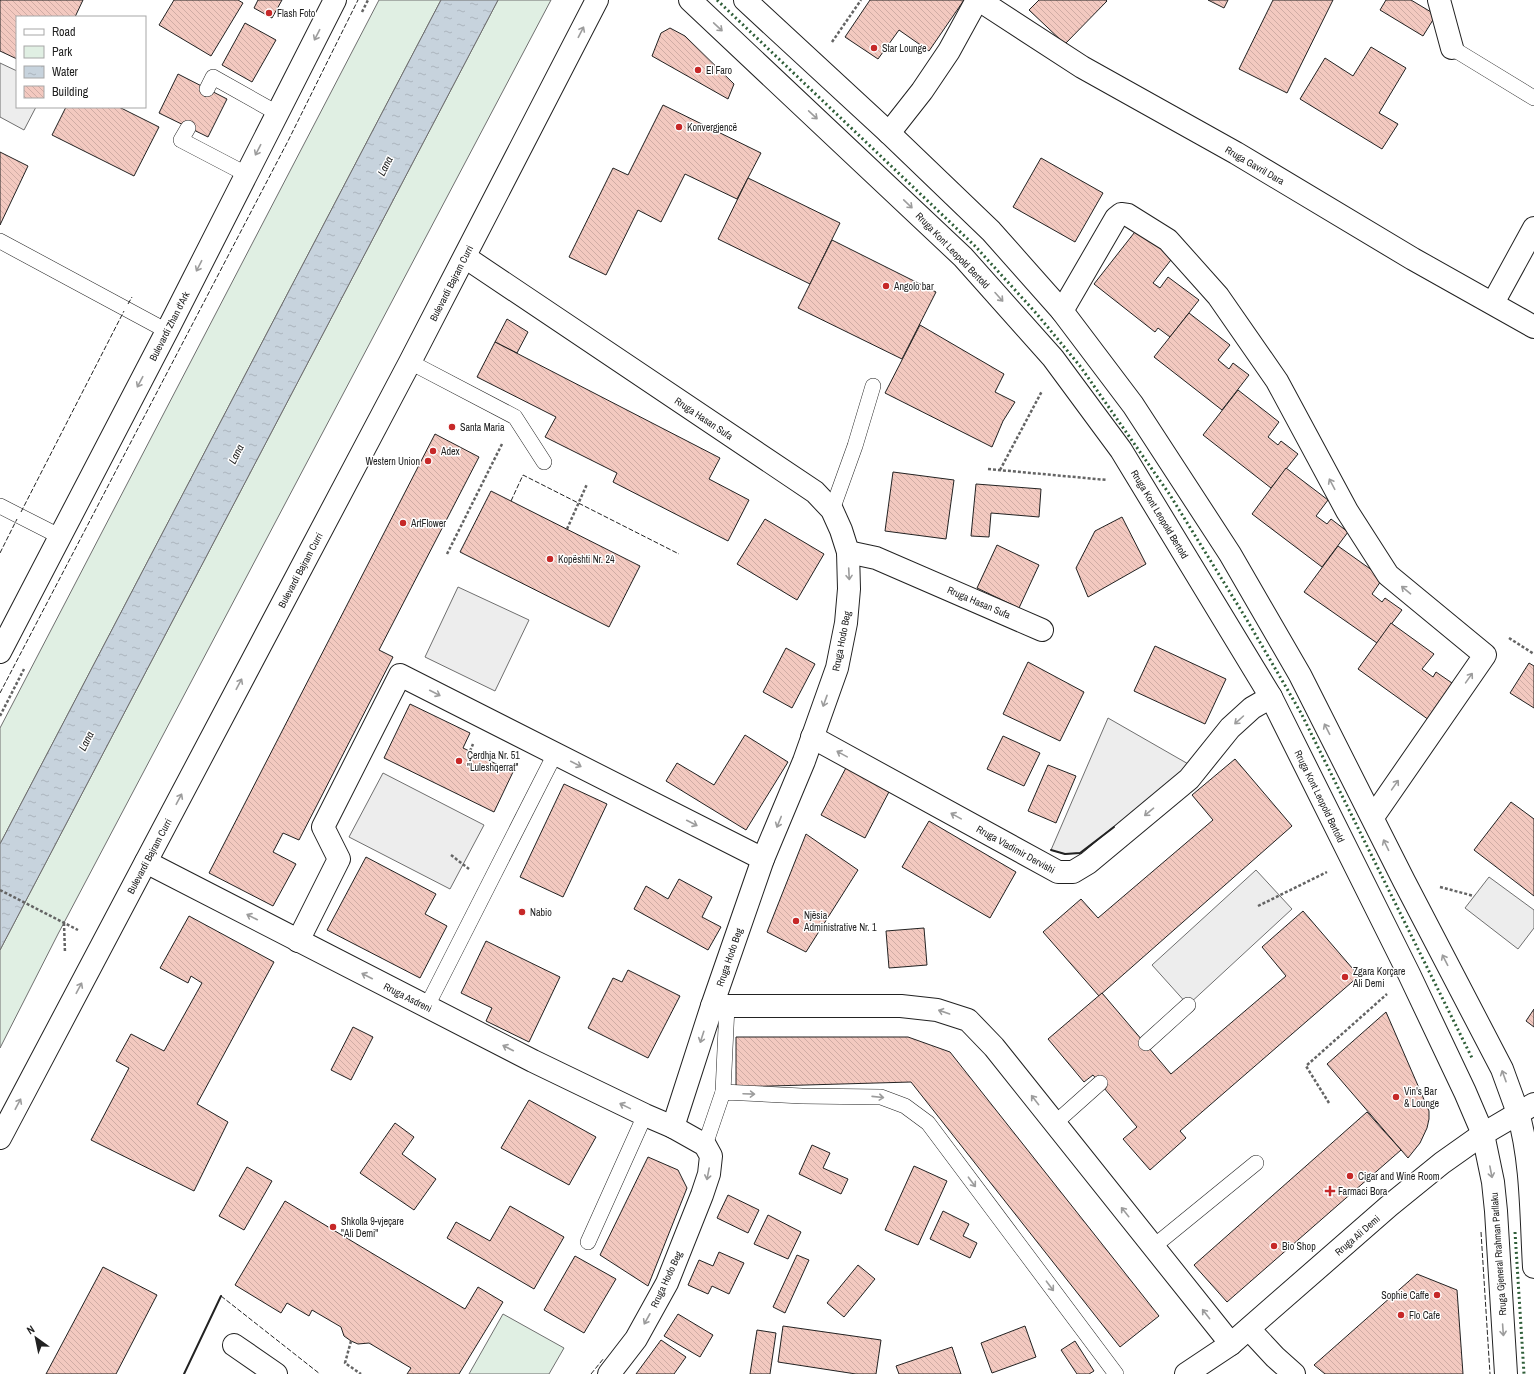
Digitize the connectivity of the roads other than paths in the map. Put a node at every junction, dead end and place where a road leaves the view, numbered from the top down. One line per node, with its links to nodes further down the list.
1 (335, 0): 10 (street, Bulevardi Zhan d'Ark, one-way to 10)
2 (598, 0): 16 (street, Bulevardi Bajram Curri, one-way to 2)
3 (690, 0): 30 (street, Rruga Kont Leopold Bertold, one-way to 30)
4 (745, 0): 12 (street)
5 (978, 0): 12 (street); 17 (street, Rruga Gavril Dara)
6 (1439, 0): 7 (street)
7 (1452, 48): 9 (lane)
8 (207, 89): 10 (lane)
9 (1534, 98)
10 (277, 113): 13 (street, Bulevardi Zhan d'Ark, one-way to 13)
11 (188, 128): 13 (lane)
12 (889, 133): 18 (street)
13 (246, 174): 20 (street, Bulevardi Zhan d'Ark, one-way to 20)
14 (1534, 228): 17 (street)
15 (0, 241): 20 (lane)
16 (465, 257): 21 (street, Bulevardi Bajram Curri); 25 (street, Rruga Hasan Sufa)
17 (1493, 304): 19 (street, Rruga Gavril Dara)
18 (1062, 311): 33 (street, one-way to 18); 33 (street, one-way to 18)
19 (1534, 327)
20 (167, 330): 26 (street, Bulevardi Zhan d'Ark, one-way to 26)
21 (410, 362): 23 (lane); 35 (street, Bulevardi Bajram Curri, one-way to 21)
22 (873, 386): 25 (lane)
23 (544, 462)
24 (0, 506): 26 (lane)
25 (832, 510): 27 (street, Rruga Hodo Beg)
26 (59, 536): 29 (street, Bulevardi Zhan d'Ark)
27 (848, 552): 28 (street, Rruga Hasan Sufa); 31 (street, Rruga Hodo Beg, one-way to 31)
28 (1042, 630)
29 (0, 652)
30 (1271, 697): 31 (street, Rruga Vladimir Dervishi, one-way to 31); 47 (street, Rruga Kont Leopold Bertold)
31 (812, 737): 34 (street, Rruga Hodo Beg, one-way to 34)
32 (555, 754): 34 (street, one-way to 34); 36 (street, one-way to 32); 38 (lane)
33 (1372, 817): 43 (street, one-way to 33)
34 (764, 859): 39 (street, Rruga Hodo Beg)
35 (146, 862): 36 (street, Rruga Asdreni, one-way to 35); 48 (street, Bulevardi Bajram Curri, one-way to 35)
36 (298, 941): 38 (street, Rruga Asdreni, one-way to 36)
37 (1188, 1005): 40 (lane)
38 (427, 1006): 44 (street, Rruga Asdreni, one-way to 38)
39 (720, 1006): 42 (lane); 45 (street, one-way to 39); 46 (street, Rruga Hodo Beg, one-way to 46)
40 (1146, 1043)
41 (1100, 1083): 45 (lane)
42 (723, 1092): 49 (lane); 59 (lane, one-way to 59)
43 (1529, 1111): 47 (street, Rruga Ali Demi); 53 (street)
44 (645, 1116): 46 (street, Rruga Asdreni); 51 (lane)
45 (1054, 1124): 52 (street, one-way to 45)
46 (673, 1127): 49 (street)
47 (1483, 1134): 54 (street, Rruga Ali Demi); 62 (street, Rruga Gjeneral Rrahman Parllaku, one-way to 62)
48 (0, 1138)
49 (705, 1145): 58 (street, Rruga Hodo Beg, one-way to 58)
50 (1256, 1163): 52 (lane)
51 (588, 1242)
52 (1153, 1247): 55 (street, one-way to 52)
53 (1534, 1267)
54 (1248, 1329): 55 (street, Rruga Ali Demi); 61 (street)
55 (1231, 1344): 60 (street, Rruga Ali Demi)
56 (234, 1345): 57 (street)
57 (276, 1374)
58 (609, 1374)
59 (1116, 1374)
60 (1186, 1374)
61 (1294, 1374)
62 (1506, 1374)

